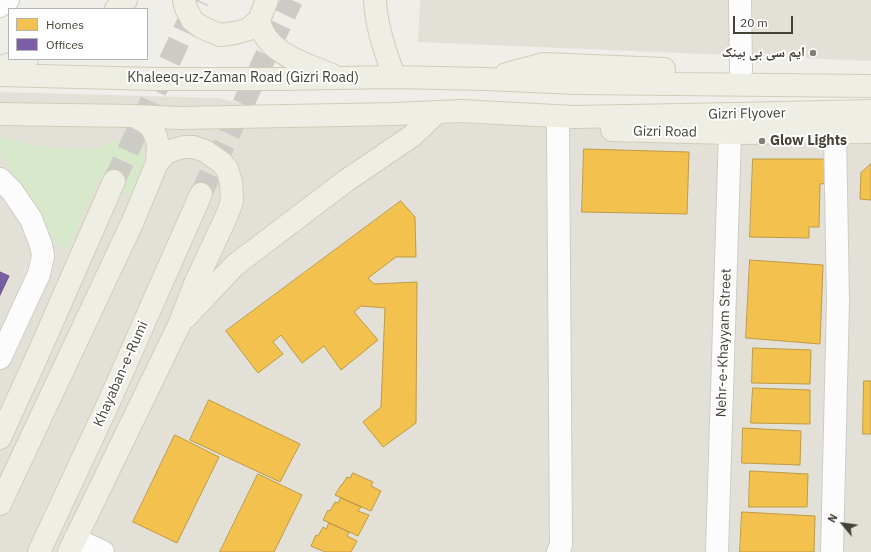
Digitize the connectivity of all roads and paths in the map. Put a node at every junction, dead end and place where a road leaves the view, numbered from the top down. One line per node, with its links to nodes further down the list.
1 (8, 0): 7 (street)
2 (126, 0): 8 (main road)
3 (184, 0): 9 (main road)
4 (267, 0): 9 (main road)
5 (376, 0): 15 (main road)
6 (740, 0): 12 (street)
7 (0, 6)
8 (117, 8)
9 (259, 20): 16 (main road)
10 (24, 60): 11 (main road)
11 (0, 68)
12 (741, 71): 14 (main road); 17 (main road)
13 (0, 75): 16 (main road, Khaleeq-uz-Zaman Road (Gizri Road))
14 (871, 75)
15 (394, 77): 16 (main road, Khaleeq-uz-Zaman Road (Gizri Road)); 17 (main road, Khaleeq-uz-Zaman Road (Gizri Road))
16 (340, 79)
17 (486, 79): 18 (main road, Gizri Flyover)
18 (871, 86)
19 (871, 111): 23 (main road, Gizri Flyover)
20 (437, 112): 22 (main road); 23 (main road, Gizri Road); 31 (main road)
21 (0, 114): 22 (main road)
22 (134, 116): 27 (main road)
23 (566, 122): 26 (main road, Gizri Road); 38 (street)
24 (835, 132): 25 (main road, Gizri Road); 26 (main road, Gizri Road); 40 (street)
25 (871, 132)
26 (730, 133): 39 (street, Nehr-e-Khayyam Street)
27 (158, 163): 31 (main road); 34 (main road)
28 (0, 179): 32 (street)
29 (114, 181): 33 (main road)
30 (201, 194): 36 (main road, Khayaban-e-Rumi)
31 (179, 325): 35 (main road)
32 (0, 358)
33 (0, 438)
34 (0, 504)
35 (72, 546): 37 (street)
36 (39, 552)
37 (103, 552)
38 (558, 552)
39 (717, 552)
40 (832, 552)

